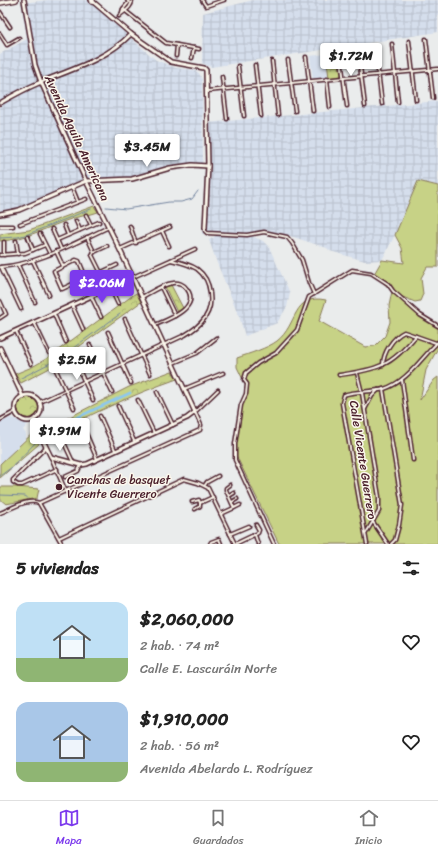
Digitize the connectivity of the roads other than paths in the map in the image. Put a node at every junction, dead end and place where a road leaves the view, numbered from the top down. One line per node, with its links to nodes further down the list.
1 (16, 0): 7 (main road)
2 (24, 0): 43 (street, Avenida Aguila Americana)
3 (202, 0): 4 (street)
4 (224, 0)
5 (92, 1): 15 (street)
6 (130, 1): 8 (street); 9 (street)
7 (0, 3)
8 (123, 9): 9 (street); 11 (street)
9 (126, 11): 11 (street); 20 (street)
10 (0, 12): 13 (street)
11 (122, 12): 12 (street)
12 (118, 16)
13 (10, 27)
14 (0, 34): 16 (street)
15 (131, 34): 43 (street); 49 (street)
16 (19, 38)
17 (426, 39): 33 (street)
18 (409, 41): 35 (street)
19 (392, 44): 36 (street)
20 (177, 45): 22 (street); 26 (street)
21 (375, 46): 37 (street)
22 (194, 48): 23 (street); 28 (street)
23 (199, 49)
24 (358, 50): 39 (street)
25 (340, 51): 40 (street)
26 (176, 56)
27 (306, 57): 42 (street)
28 (192, 58)
29 (288, 60): 44 (street)
30 (272, 61): 45 (street)
31 (254, 65): 46 (street)
32 (238, 66): 47 (street)
33 (430, 69): 34 (street); 35 (street); 50 (street)
34 (438, 69)
35 (413, 71): 36 (street); 51 (street)
36 (396, 73): 37 (street); 52 (street)
37 (379, 74): 39 (street); 54 (street)
38 (222, 76): 48 (street)
39 (362, 76): 40 (street); 56 (street)
40 (344, 78): 41 (street); 55 (street)
41 (327, 79): 42 (street); 57 (street)
42 (310, 81): 44 (street); 59 (street)
43 (41, 82): 53 (street); 65 (street, Avenida Aguila Americana)
44 (292, 83): 45 (street); 58 (street)
45 (275, 84): 46 (street); 60 (street)
46 (257, 86): 47 (street); 62 (street)
47 (241, 88): 48 (street); 61 (street)
48 (224, 89): 49 (street); 63 (street)
49 (206, 91): 64 (street)
50 (433, 98)
51 (416, 100)
52 (398, 102)
53 (0, 103)
54 (382, 104)
55 (347, 106)
56 (365, 106)
57 (330, 107)
58 (296, 111)
59 (313, 111)
60 (278, 115)
61 (244, 116)
62 (261, 116)
63 (227, 119)
64 (208, 166): 65 (street); 81 (street)
65 (86, 181): 66 (street); 78 (street, Avenida Aguila Americana)
66 (72, 186): 68 (street); 69 (street)
67 (86, 199): 68 (street)
68 (78, 202): 73 (street)
69 (0, 214)
70 (86, 215): 75 (street)
71 (76, 221): 83 (street)
72 (99, 222): 75 (street)
73 (20, 224)
74 (64, 225): 86 (street)
75 (91, 225): 83 (street)
76 (0, 226): 77 (street)
77 (13, 226)
78 (109, 226): 88 (street); 99 (street, Avenida Aguila Americana)
79 (130, 226): 92 (street)
80 (170, 227): 84 (street)
81 (205, 228): 115 (street)
82 (52, 229): 89 (street)
83 (80, 230): 86 (street)
84 (162, 231): 92 (street); 95 (street)
85 (40, 234): 93 (street)
86 (68, 235): 89 (street)
87 (28, 237): 98 (street)
88 (86, 237): 96 (street); 101 (street)
89 (57, 240): 96 (street)
90 (16, 241): 102 (street)
91 (4, 242): 104 (street)
92 (136, 243): 99 (street)
93 (45, 245): 98 (street); 103 (street)
94 (107, 246): 101 (street)
95 (169, 246)
96 (61, 249): 100 (street)
97 (195, 249): 106 (street)
98 (33, 250): 102 (street)
99 (120, 250): 112 (street, Avenida Aguila Americana)
100 (56, 251): 103 (street); 110 (street)
101 (94, 252): 111 (street)
102 (18, 254): 104 (street)
103 (50, 254): 107 (street)
104 (4, 255): 105 (street)
105 (0, 256)
106 (171, 260): 112 (street); 141 (street)
107 (33, 261): 108 (street); 116 (street)
108 (18, 265): 109 (street); 120 (street)
109 (1, 266): 123 (street)
110 (63, 266): 110 (street)
111 (117, 266)
112 (132, 277): 113 (street); 118 (street, Avenida Aguila Americana)
113 (110, 287): 117 (street); 121 (street)
114 (161, 287): 118 (street); 125 (street); 125 (street)
115 (314, 294): 131 (street); 222 (street)
116 (49, 295)
117 (91, 296): 122 (street); 126 (street)
118 (142, 297): 130 (street, Avenida Aguila Americana)
119 (0, 301): 127 (street)
120 (34, 302)
121 (118, 304)
122 (72, 305): 124 (street); 132 (street)
123 (21, 309)
124 (53, 313): 129 (street); 138 (street)
125 (175, 316): 130 (street)
126 (101, 317)
127 (0, 318)
128 (125, 319): 144 (street)
129 (34, 322): 133 (street); 143 (street)
130 (155, 325): 141 (street, Avenida Aguila Americana)
131 (438, 326)
132 (82, 328)
133 (16, 331): 136 (street); 147 (street)
134 (108, 332): 148 (street)
135 (416, 336): 139 (street); 149 (street); 149 (street)
136 (0, 338)
137 (216, 338): 146 (street)
138 (66, 342)
139 (437, 343): 156 (street, Calle Vicente Guerrero)
140 (90, 344): 151 (street)
141 (164, 345): 144 (street); 146 (street, Avenida Aguila Americana)
142 (0, 348): 167 (street)
143 (48, 353)
144 (141, 355): 148 (street); 154 (street)
145 (73, 357): 157 (street)
146 (172, 363): 159 (street, Avenida Aguila Americana)
147 (31, 364)
148 (122, 364): 151 (street); 158 (street)
149 (383, 365): 153 (street)
150 (55, 368): 161 (street)
151 (103, 373): 157 (street); 164 (street)
152 (223, 373): 159 (street)
153 (357, 373): 155 (street); 166 (street)
154 (150, 374)
155 (339, 375)
156 (402, 380): 160 (street, Calle Vicente Guerrero); 188 (street)
157 (84, 381): 161 (street); 168 (street)
158 (131, 383)
159 (184, 389): 175 (street, Avenida Aguila Americana)
160 (384, 389): 163 (street, Calle Vicente Guerrero); 225 (street)
161 (66, 390): 170 (street); 172 (street)
162 (218, 390): 175 (street)
163 (379, 390): 166 (street, Calle Vicente Guerrero); 173 (street)
164 (112, 392)
165 (156, 392): 180 (street)
166 (362, 393): 173 (street); 214 (street, Calle Vicente Guerrero)
167 (23, 397): 170 (street); 174 (street)
168 (93, 400)
169 (138, 400): 182 (street)
170 (40, 402): 178 (street)
171 (118, 406): 183 (street)
172 (74, 408)
173 (365, 410): 210 (street)
174 (16, 411): 177 (street); 178 (street)
175 (195, 412): 180 (street); 196 (street)
176 (100, 416): 185 (street)
177 (0, 420)
178 (33, 420): 184 (street)
179 (82, 424): 187 (street)
180 (173, 425): 182 (street)
181 (60, 434): 189 (street)
182 (154, 434): 183 (street)
183 (135, 443): 185 (street)
184 (46, 447): 186 (street); 191 (street)
185 (116, 451): 187 (street)
186 (51, 457): 189 (street); 191 (street)
187 (98, 460): 190 (street)
188 (413, 460)
189 (74, 463): 190 (street)
190 (81, 465): 193 (street)
191 (57, 469): 196 (street)
192 (218, 476): 194 (street)
193 (65, 477)
194 (205, 485): 199 (street); 216 (street)
195 (230, 486): 198 (street)
196 (66, 492): 204 (street)
197 (234, 493): 198 (street)
198 (229, 496): 203 (street)
199 (213, 497): 202 (street); 209 (street)
200 (237, 499): 203 (street)
201 (192, 502): 202 (street)
202 (200, 502): 206 (street)
203 (232, 502): 207 (street)
204 (39, 503): 208 (street); 216 (street)
205 (240, 505): 207 (street)
206 (195, 508)
207 (234, 508): 209 (street)
208 (0, 513)
209 (221, 514): 213 (street)
210 (373, 522): 214 (street); 224 (street)
211 (256, 524): 215 (street)
212 (249, 526): 213 (street)
213 (230, 534): 220 (street)
214 (366, 534): 223 (street, Calle Vicente Guerrero)
215 (255, 535): 220 (street); 221 (street)
216 (58, 538): 217 (street)
217 (62, 544)
218 (210, 544): 219 (street)
219 (221, 544)
220 (235, 544)
221 (258, 544)
222 (274, 544)
223 (367, 544)
224 (388, 544)
225 (391, 544)

